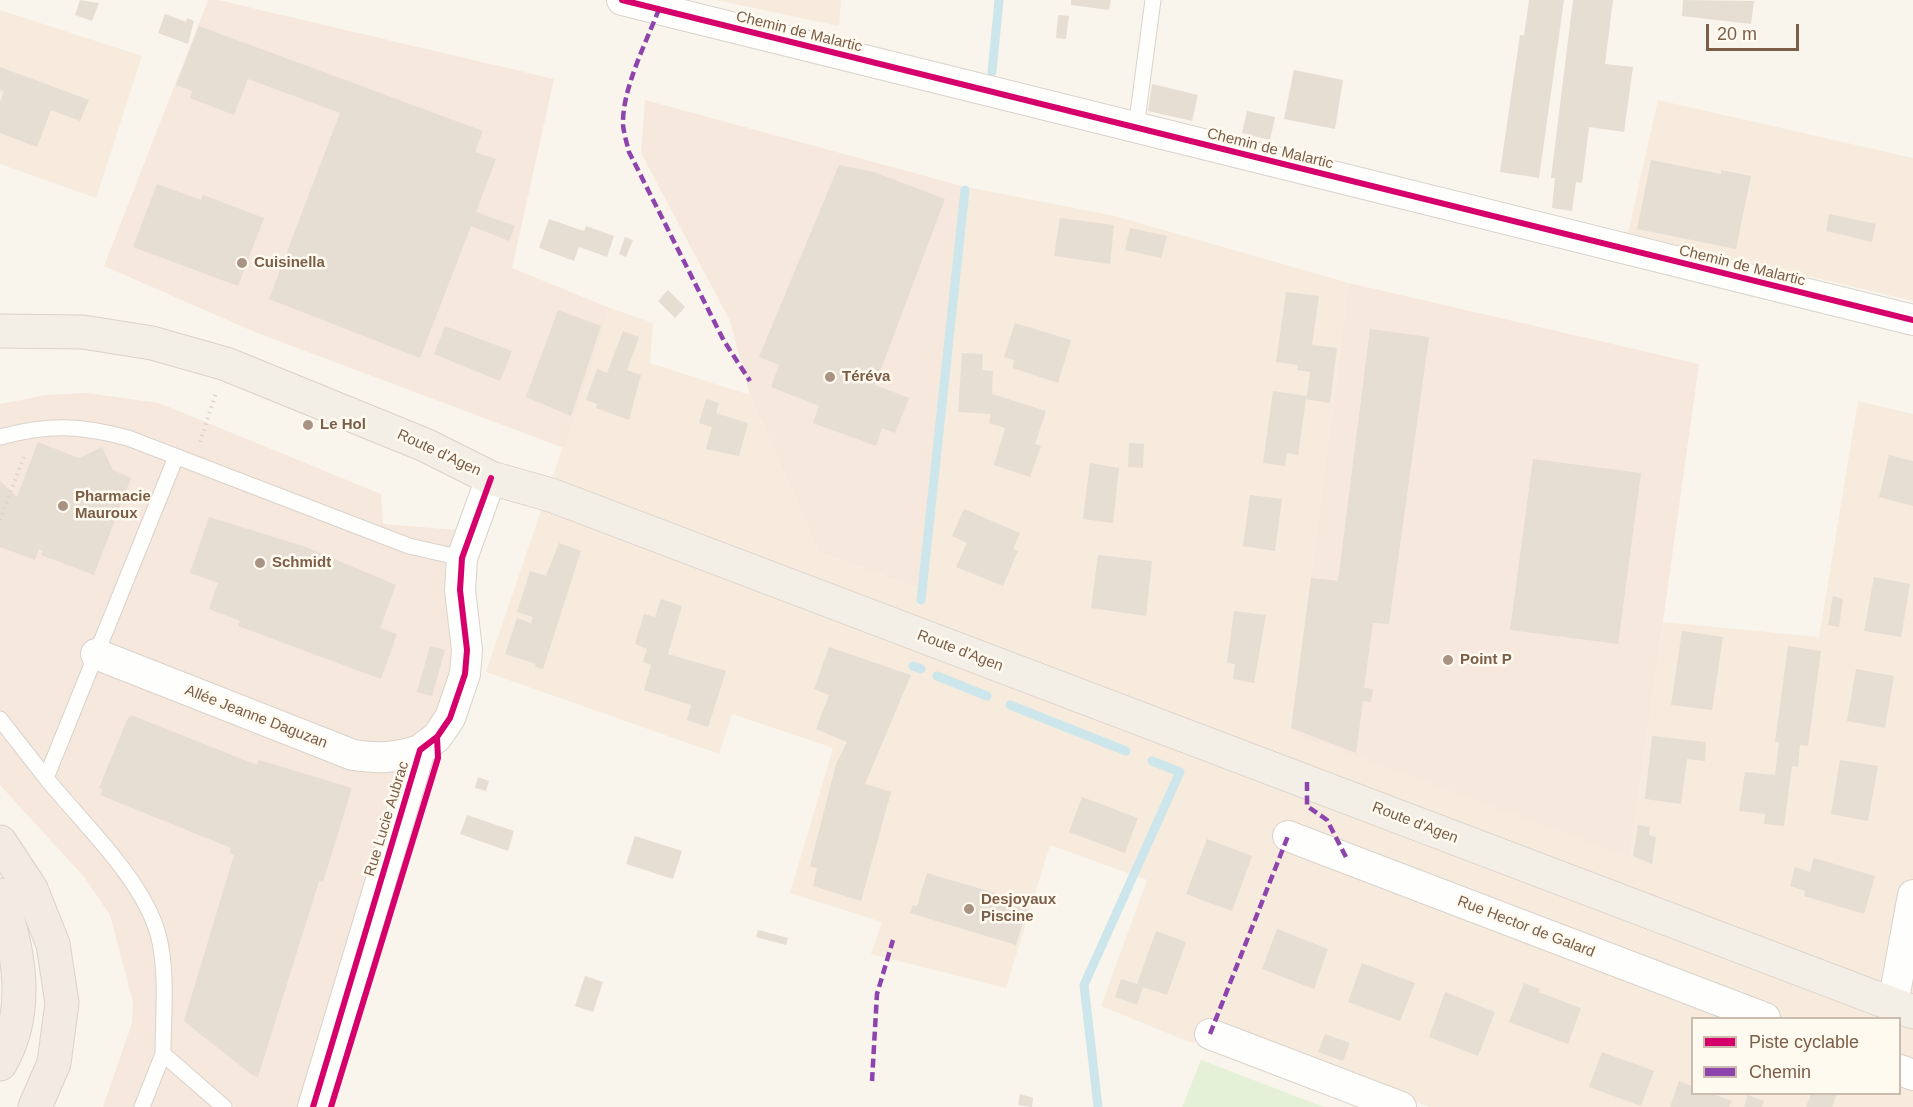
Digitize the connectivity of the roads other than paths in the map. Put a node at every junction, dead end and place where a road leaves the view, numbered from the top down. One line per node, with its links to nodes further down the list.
1 (622, 0): 3 (street, Chemin de Malartic)
2 (1153, 0): 3 (lane)
3 (1136, 128): 4 (street, Chemin de Malartic)
4 (1913, 320)
5 (0, 331): 8 (main road, Route d'Agen)
6 (0, 437): 7 (lane)
7 (176, 457): 9 (lane); 10 (lane)
8 (492, 478): 9 (street, Rue Lucie Aubrac); 18 (main road, Route d'Agen)
9 (462, 558): 12 (street, Rue Lucie Aubrac)
10 (96, 654): 12 (street, Allée Jeanne Daguzan); 13 (lane)
11 (0, 719): 13 (lane)
12 (420, 750): 26 (street, Rue Lucie Aubrac)
13 (46, 778): 21 (lane)
14 (1287, 836): 19 (street, Rue Hector de Galard)
15 (0, 842): 23 (highway)
16 (0, 895): 22 (highway)
17 (1913, 895): 18 (street)
18 (1903, 1008)
19 (1762, 1017)
20 (1210, 1034): 27 (street)
21 (163, 1054): 24 (lane); 25 (lane)
22 (0, 1064)
23 (35, 1107)
24 (142, 1107)
25 (225, 1107)
26 (313, 1107)
27 (1401, 1107)

